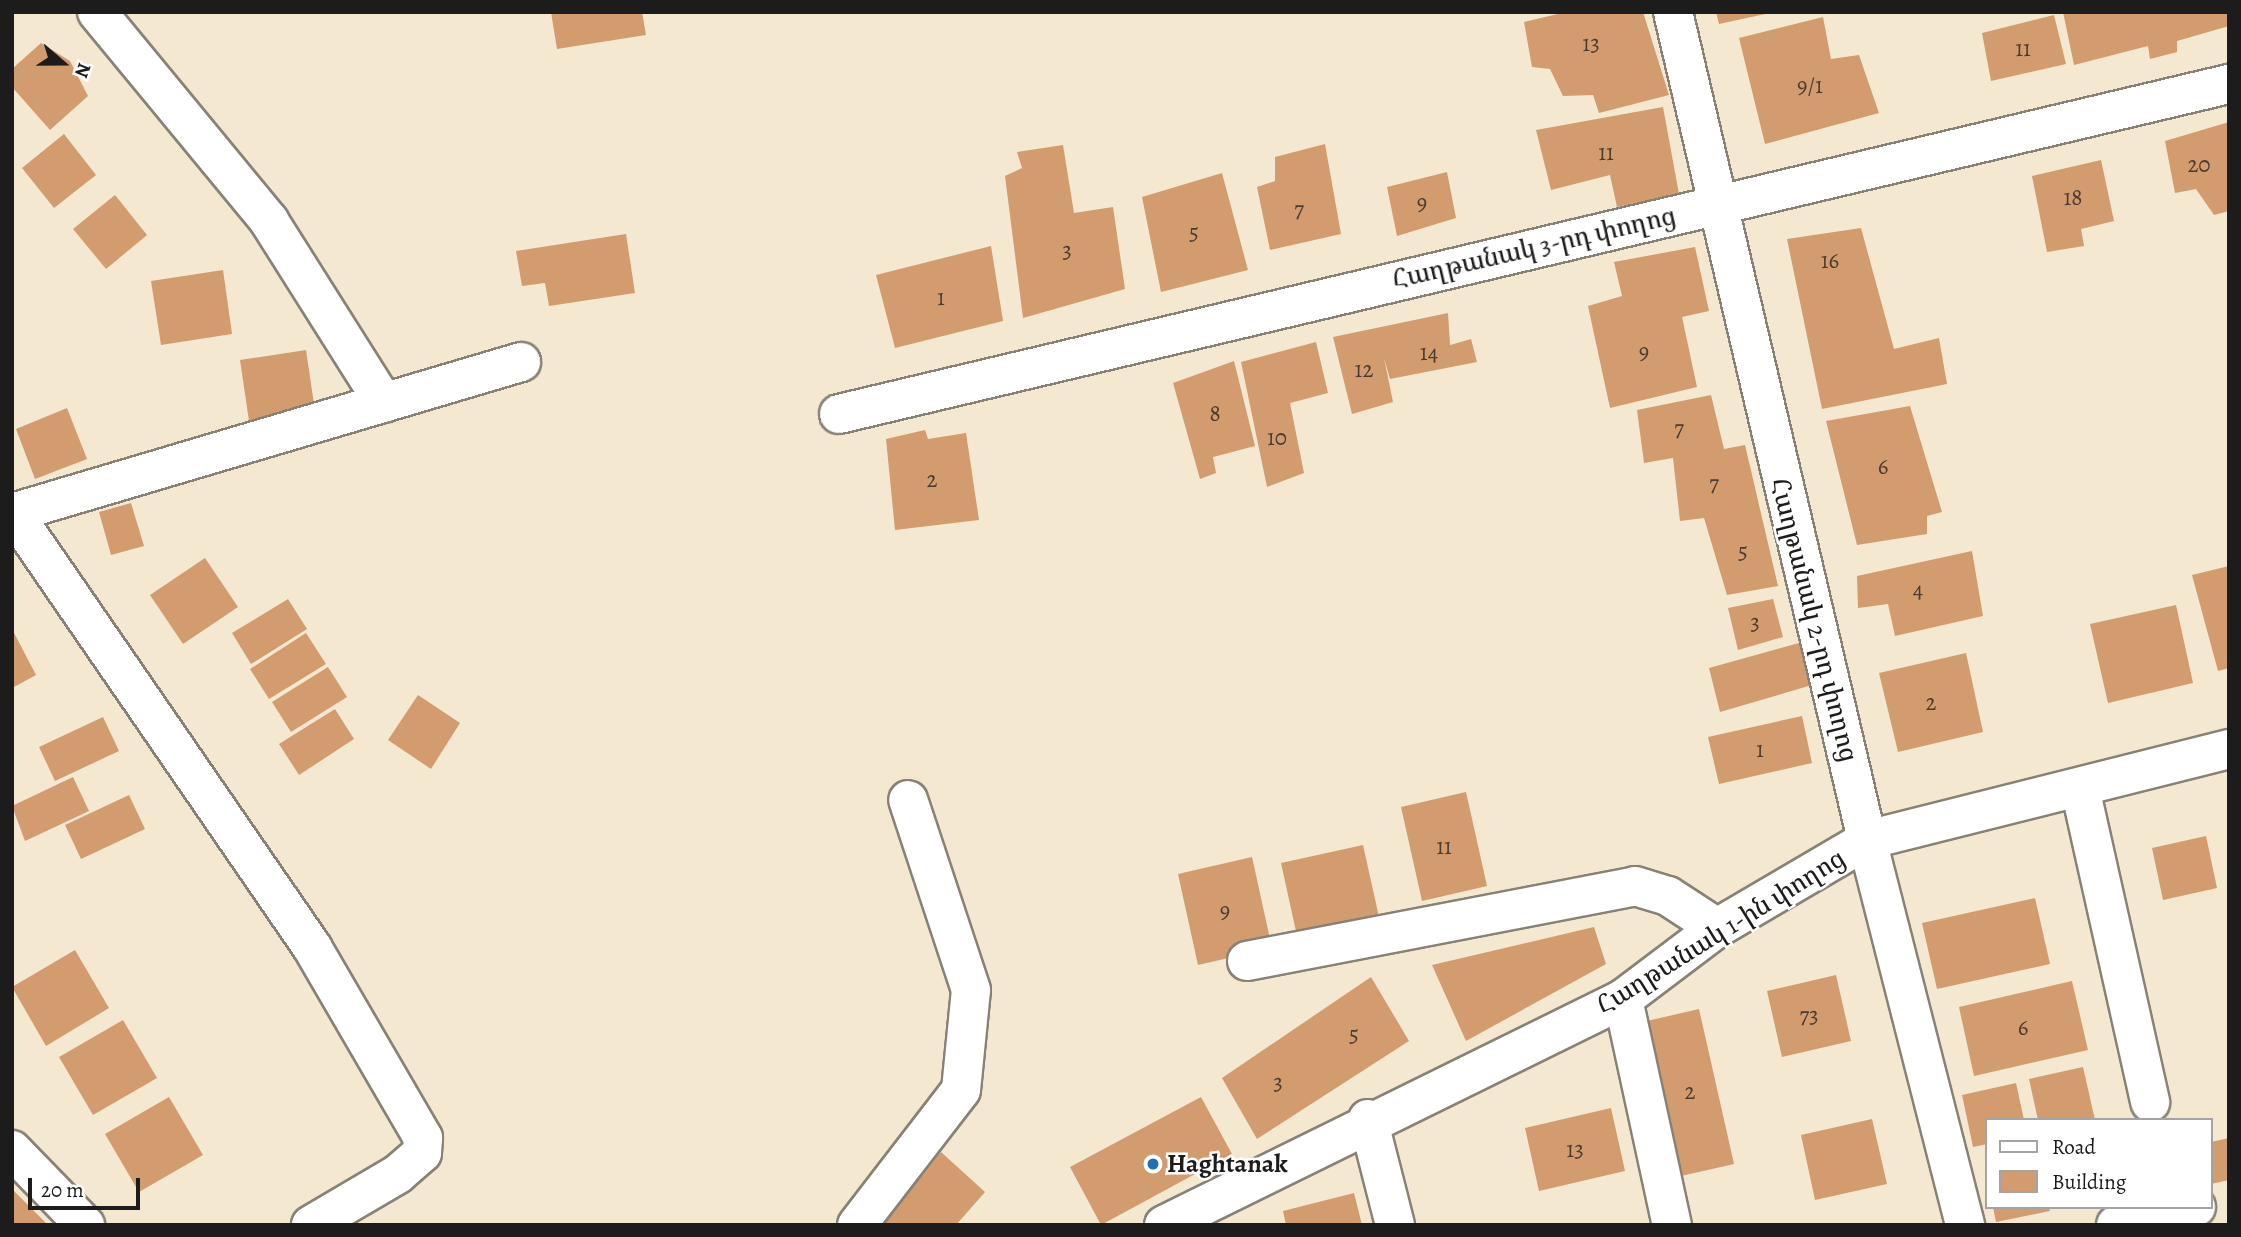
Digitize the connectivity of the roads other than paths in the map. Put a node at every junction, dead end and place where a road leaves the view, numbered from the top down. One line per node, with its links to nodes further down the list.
1 (97, 12): 6 (street)
2 (1673, 12): 4 (street, Հաղթանակ 2-րդ փողոց)
3 (2229, 84): 4 (street, Հաղթանակ 3-րդ փողոց)
4 (1714, 205): 7 (street, Հաղթանակ 3-րդ փողոց); 12 (street, Հաղթանակ 2-րդ փողոց)
5 (521, 362): 6 (street)
6 (384, 403): 8 (street)
7 (839, 414)
8 (13, 514): 21 (street)
9 (2229, 749): 10 (street, Հաղթանակ 1-ին փողոց)
10 (2080, 788): 12 (street, Հաղթանակ 1-ին փողոց); 16 (street)
11 (908, 800): 22 (street)
12 (1867, 840): 13 (street, Հաղթանակ 1-ին փողոց); 26 (street, Հաղթանակ 2-րդ փողոց)
13 (1717, 928): 14 (street); 15 (street, Հաղթանակ 1-ին փողոց)
14 (1248, 961)
15 (1623, 999): 17 (street, Հաղթանակ 1-ին փողոց); 25 (street)
16 (2150, 1102)
17 (1368, 1119): 23 (street, Հաղթանակ 1-ին փողոց); 24 (street)
18 (12, 1150): 20 (street)
19 (2187, 1209): 27 (street)
20 (85, 1225)
21 (310, 1225)
22 (857, 1225)
23 (1164, 1225)
24 (1395, 1225)
25 (1672, 1225)
26 (1965, 1225)
27 (2116, 1225)

